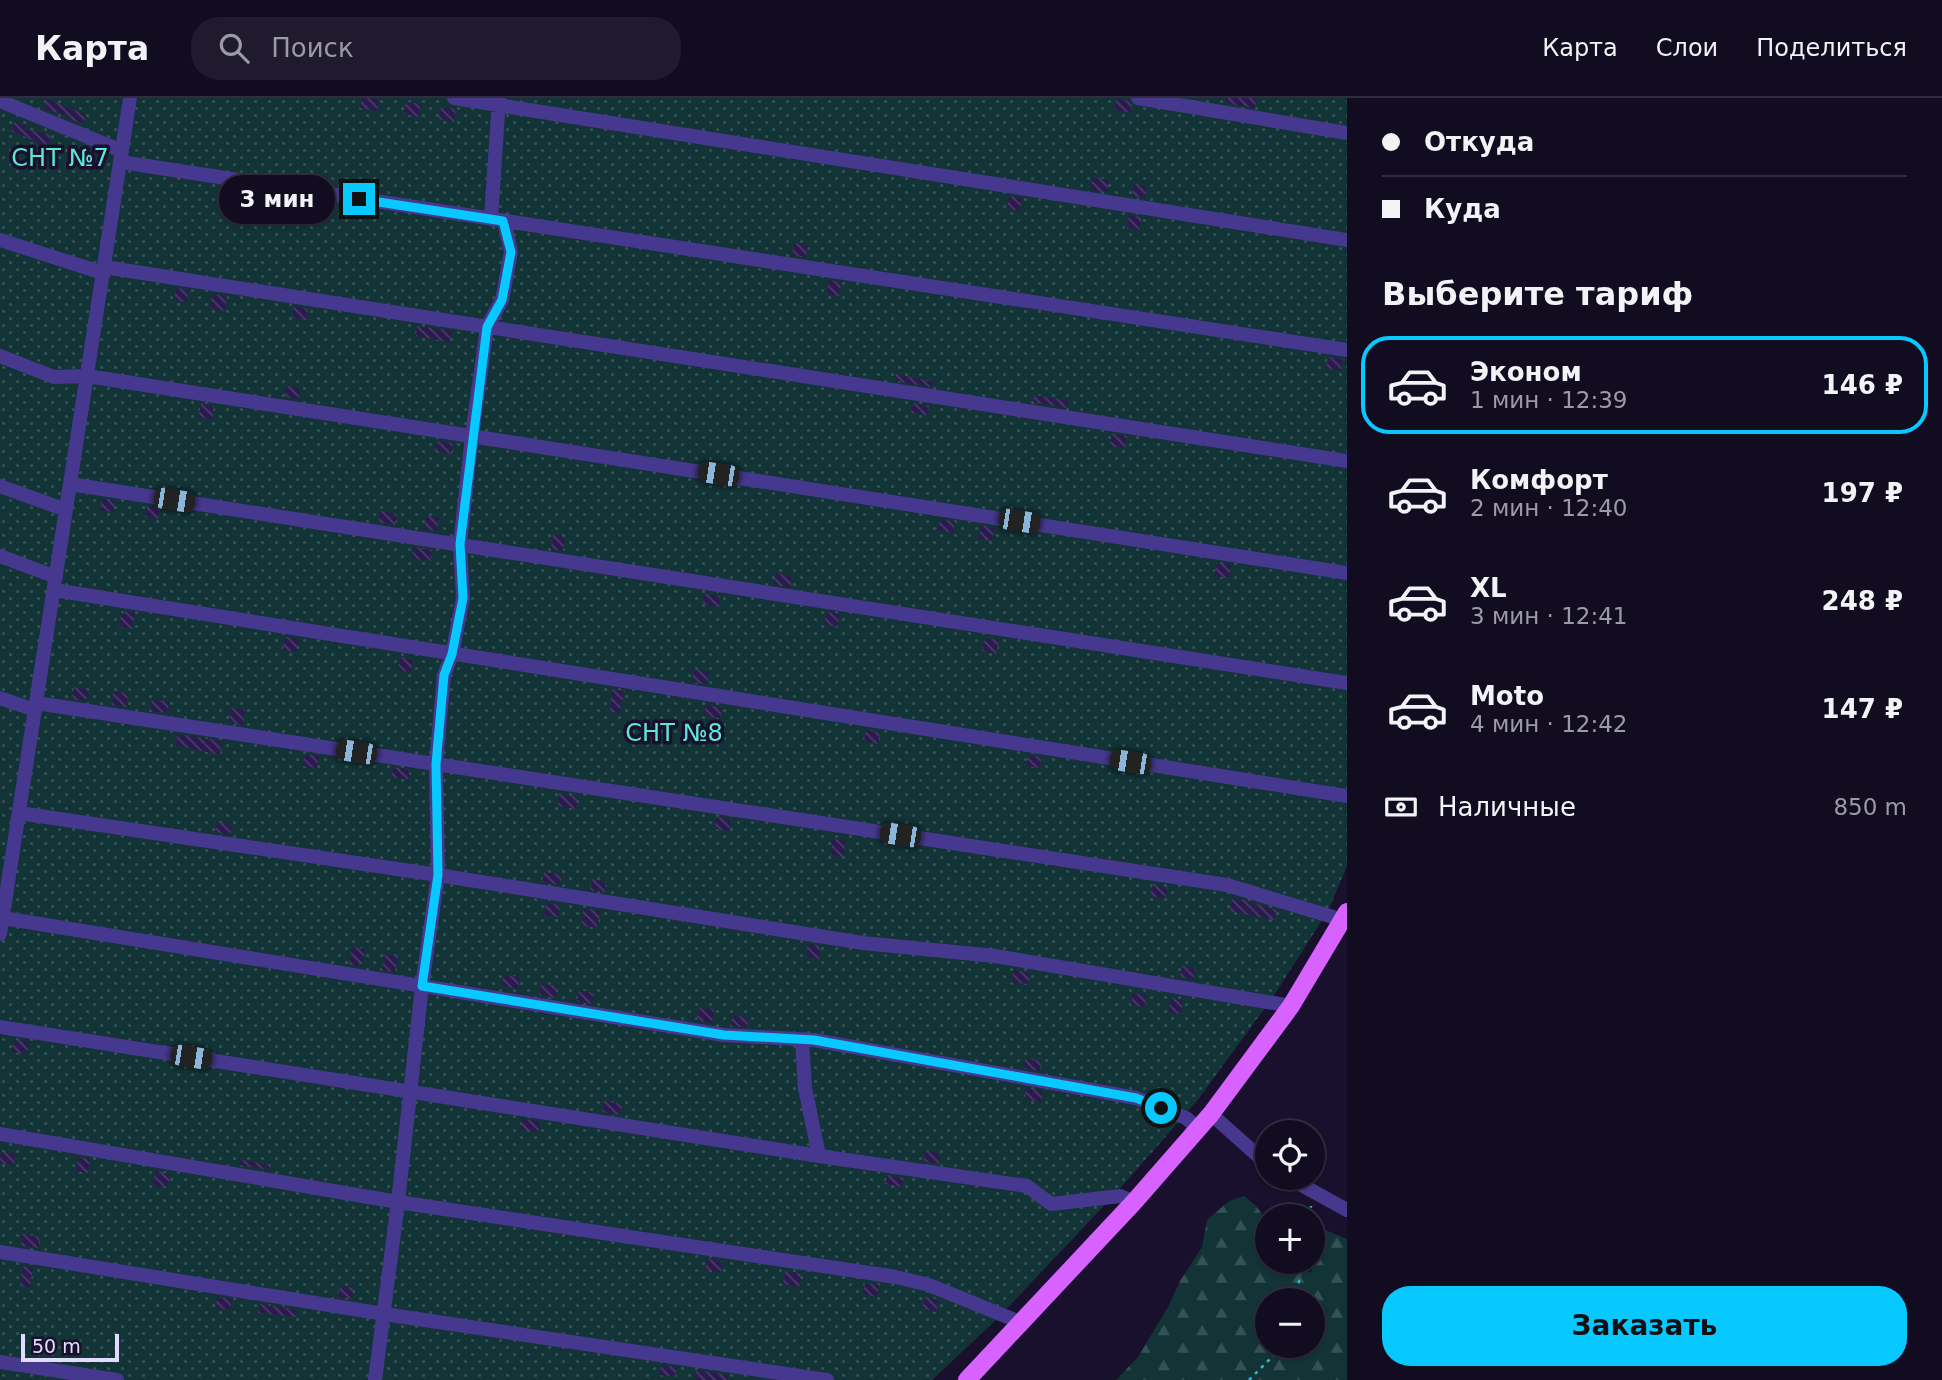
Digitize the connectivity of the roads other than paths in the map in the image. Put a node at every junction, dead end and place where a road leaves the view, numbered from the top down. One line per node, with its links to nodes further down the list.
1 (130, 98): 7 (street)
2 (454, 98): 5 (street)
3 (1138, 98): 6 (street)
4 (0, 101): 7 (street)
5 (498, 101): 8 (street); 10 (street)
6 (1347, 133)
7 (121, 156): 8 (street); 11 (street)
8 (497, 220): 12 (street); 13 (street)
9 (0, 240): 11 (street)
10 (1347, 240)
11 (104, 270): 12 (street); 15 (street)
12 (487, 327): 16 (street); 17 (street)
13 (1347, 350)
14 (0, 356): 15 (street)
15 (87, 376): 16 (street); 18 (street)
16 (472, 436): 21 (street); 23 (street)
17 (1347, 461)
18 (70, 484): 20 (street); 21 (street)
19 (0, 486): 20 (street)
20 (66, 510): 24 (street)
21 (460, 544): 25 (street); 26 (street)
22 (0, 556): 24 (street)
23 (1347, 573)
24 (55, 584): 25 (street); 28 (street)
25 (452, 654): 29 (street); 30 (street)
26 (1347, 683)
27 (0, 698): 28 (street)
28 (36, 706): 29 (street); 31 (street)
29 (436, 764): 33 (street); 34 (street)
30 (1347, 796)
31 (19, 813): 32 (street); 33 (street)
32 (5, 867): 35 (street)
33 (438, 875): 37 (street); 38 (street)
34 (1345, 916): 38 (main road)
35 (2, 918): 36 (street); 37 (street)
36 (0, 934)
37 (422, 986): 40 (street); 41 (street)
38 (1291, 1006): 42 (main road)
39 (0, 1027): 41 (street)
40 (802, 1040): 43 (street); 46 (street)
41 (410, 1091): 46 (street); 48 (street)
42 (1211, 1114): 43 (main road); 45 (street)
43 (1198, 1128): 49 (main road)
44 (0, 1134): 48 (street)
45 (1255, 1153)
46 (819, 1156): 49 (street)
47 (1311, 1190): 50 (street)
48 (398, 1202): 52 (street); 53 (street)
49 (1134, 1202): 53 (main road)
50 (1347, 1210)
51 (0, 1252): 52 (street)
52 (384, 1314): 56 (street); 57 (street)
53 (1020, 1322): 58 (main road)
54 (0, 1362): 55 (street)
55 (117, 1380)
56 (375, 1380)
57 (827, 1380)
58 (967, 1380)

